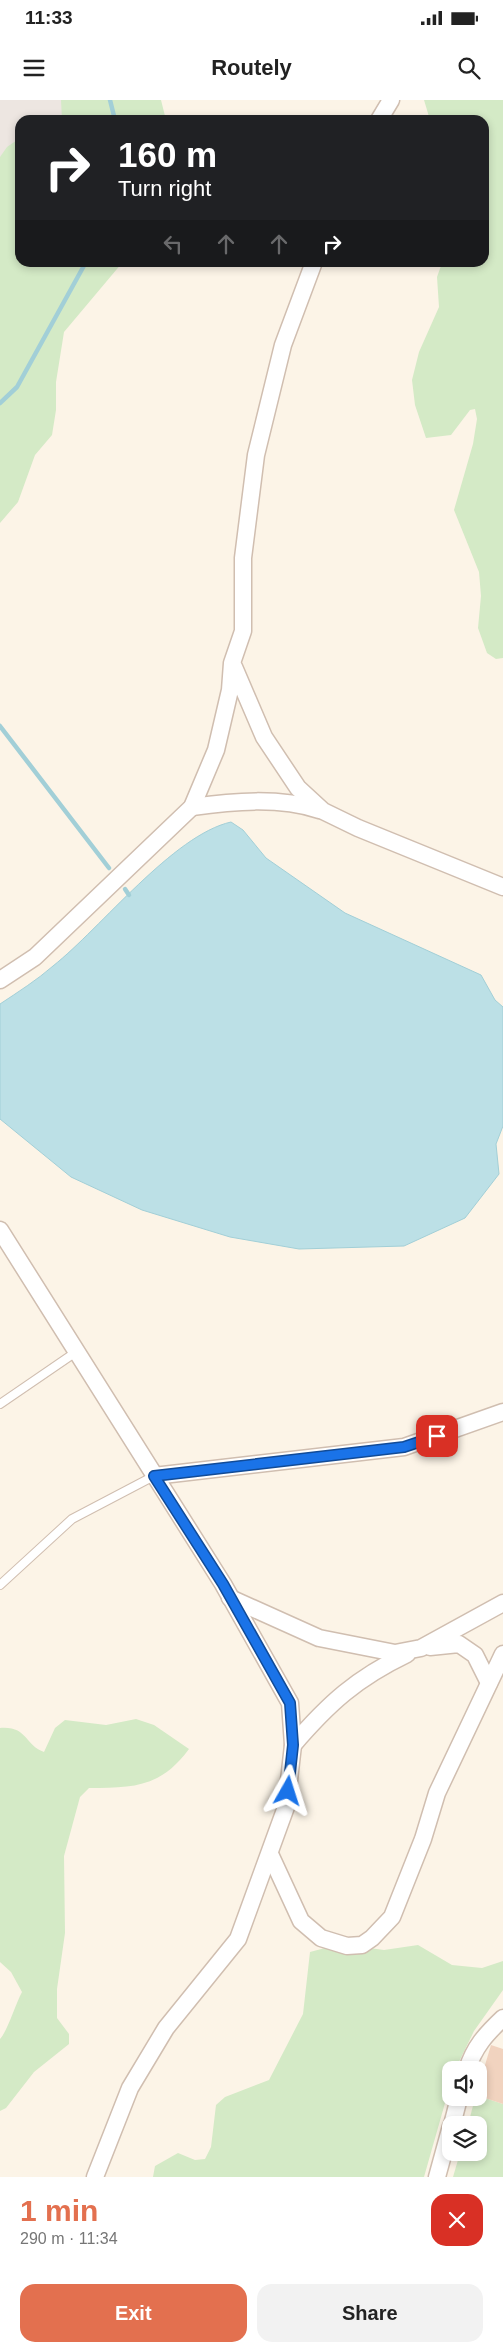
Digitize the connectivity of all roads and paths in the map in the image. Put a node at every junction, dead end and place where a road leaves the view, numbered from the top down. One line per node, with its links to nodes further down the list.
1 (391, 100): 2 (street)
2 (382, 115)
3 (312, 267): 4 (street)
4 (232, 663): 5 (street); 6 (street)
5 (192, 807): 6 (street); 8 (street)
6 (324, 811): 7 (street)
7 (503, 887)
8 (0, 980)
9 (0, 1230): 10 (street)
10 (76, 1352): 11 (lane); 13 (street)
11 (0, 1404)
12 (503, 1412): 13 (street)
13 (154, 1476): 14 (lane); 15 (street)
14 (0, 1585)
15 (230, 1598): 17 (street); 20 (street)
16 (503, 1603): 17 (street)
17 (421, 1648): 19 (street); 20 (street)
18 (503, 1654): 19 (street)
19 (489, 1683): 21 (street)
20 (293, 1745): 21 (street)
21 (270, 1854): 25 (street)
22 (503, 2018): 23 (street)
23 (470, 2061)
24 (442, 2159): 26 (street)
25 (95, 2177)
26 (437, 2177)

